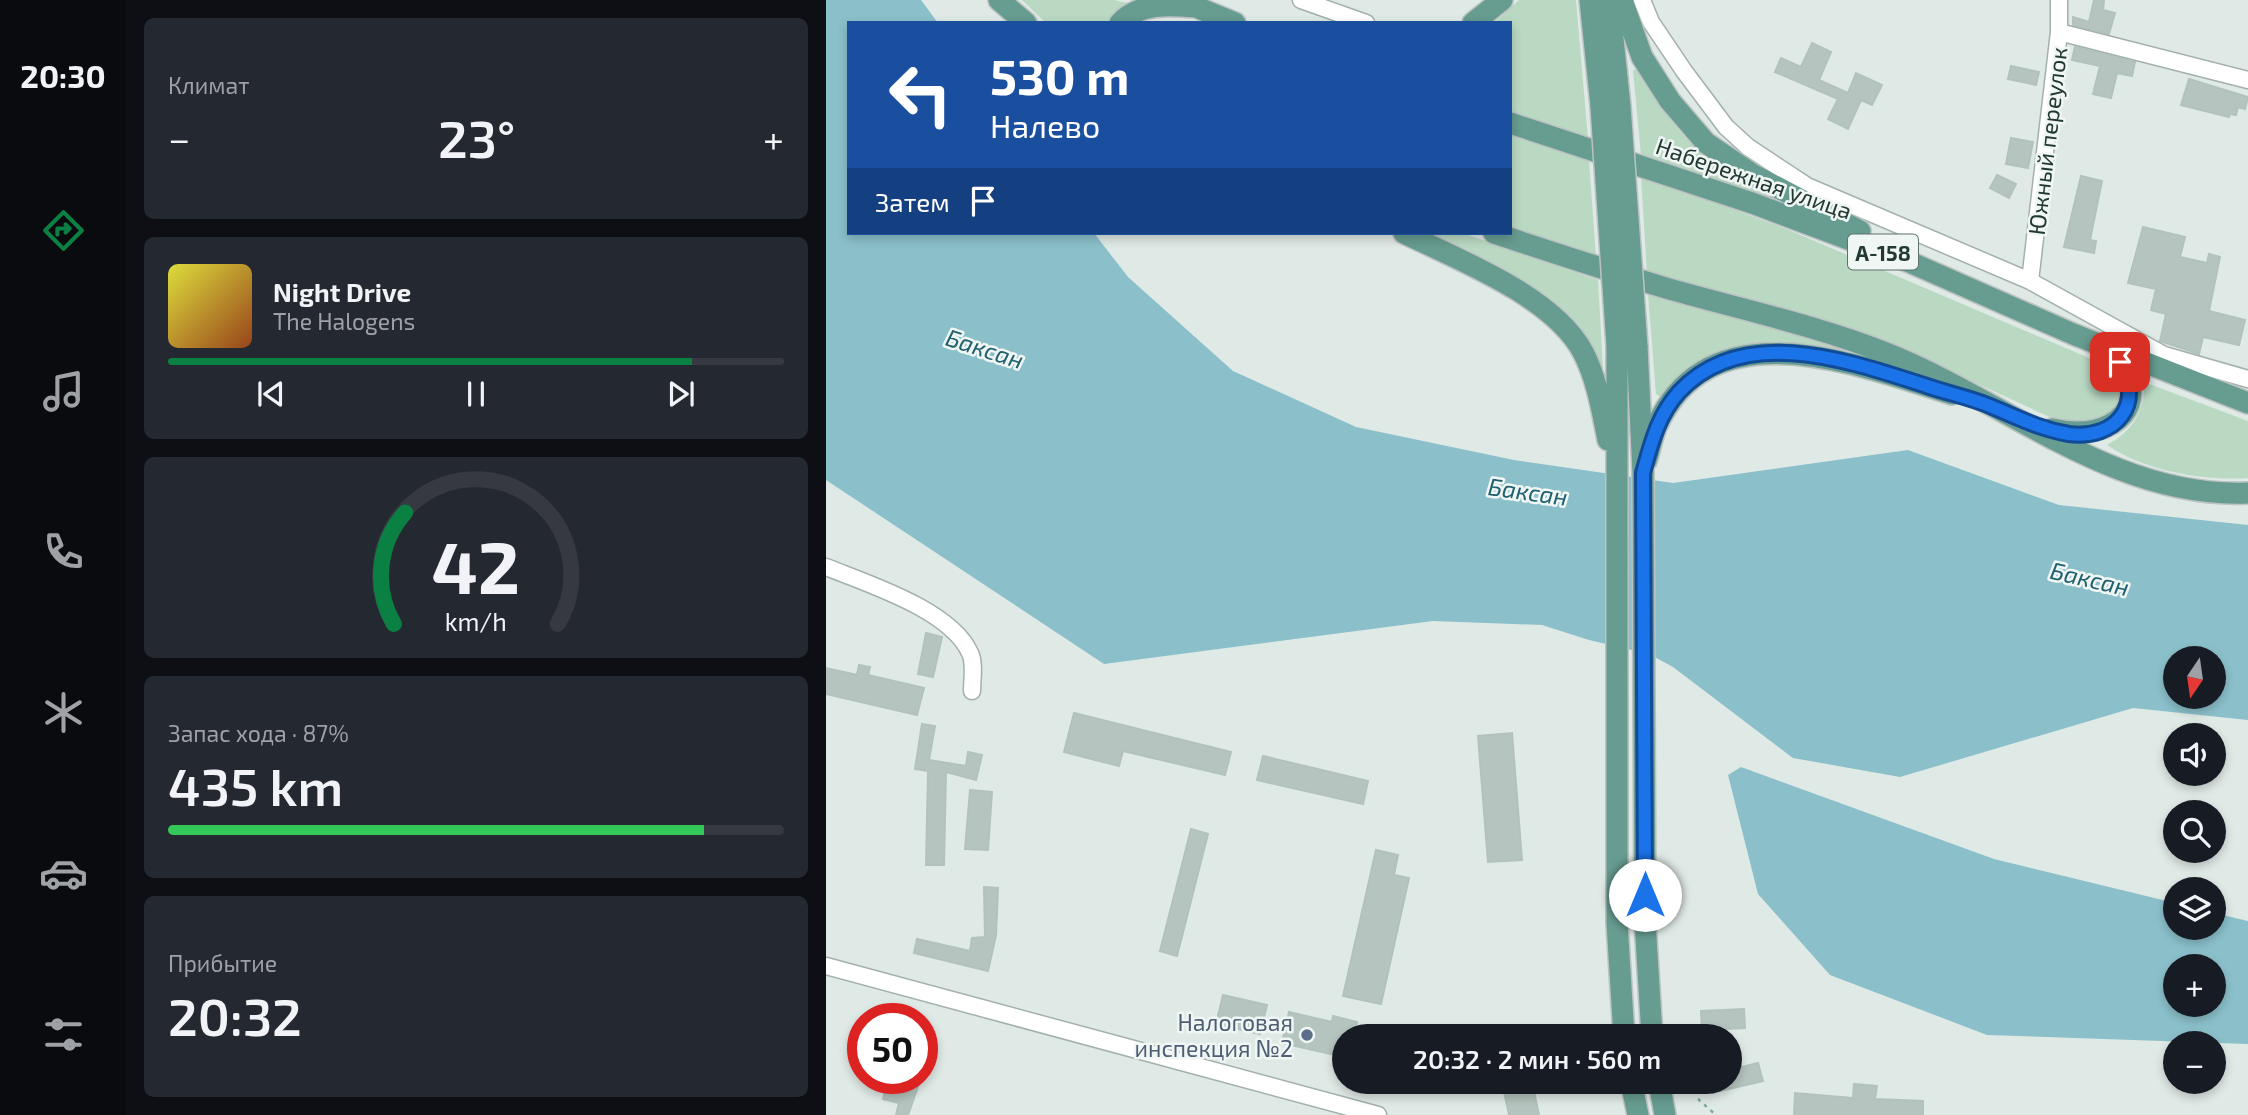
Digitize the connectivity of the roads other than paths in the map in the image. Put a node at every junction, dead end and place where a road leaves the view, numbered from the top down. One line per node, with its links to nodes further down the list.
1 (999, 0): 10 (main road)
2 (1301, 0): 13 (street)
3 (1502, 0): 14 (main road)
4 (1590, 0): 17 (main road)
5 (1609, 0): 17 (main road)
6 (1622, 0): 21 (main road)
7 (1642, 0): 22 (street)
8 (2059, 0): 15 (street, Южный переулок)
9 (1188, 4): 11 (main road); 12 (main road)
10 (1024, 21)
11 (1123, 21)
12 (1230, 21)
13 (1360, 21)
14 (1476, 21)
15 (2059, 32): 16 (street); 22 (street, Южный переулок)
16 (2248, 80)
17 (1611, 106): 23 (main road, bridge)
18 (1512, 124): 21 (main road, Набережная улица / А-158)
19 (1409, 235): 29 (main road)
20 (1500, 235): 27 (main road)
21 (1906, 261): 24 (main road, Набережная улица / А-158)
22 (2030, 281): 25 (street)
23 (1627, 346): 29 (main road); 30 (main road)
24 (2103, 346): 26 (main road, Набережная улица / А-158); 28 (main road)
25 (2248, 380)
26 (2248, 403)
27 (1990, 406): 28 (main road); 30 (main road)
28 (2022, 422): 31 (main road)
29 (1615, 472): 35 (main road)
30 (1643, 473): 36 (main road)
31 (2248, 493)
32 (826, 567): 33 (street)
33 (972, 691)
34 (826, 966): 39 (street)
35 (1623, 1024)
36 (1651, 1024)
37 (1634, 1094): 40 (main road)
38 (1661, 1094): 41 (main road)
39 (1378, 1115)
40 (1638, 1115)
41 (1665, 1115)

